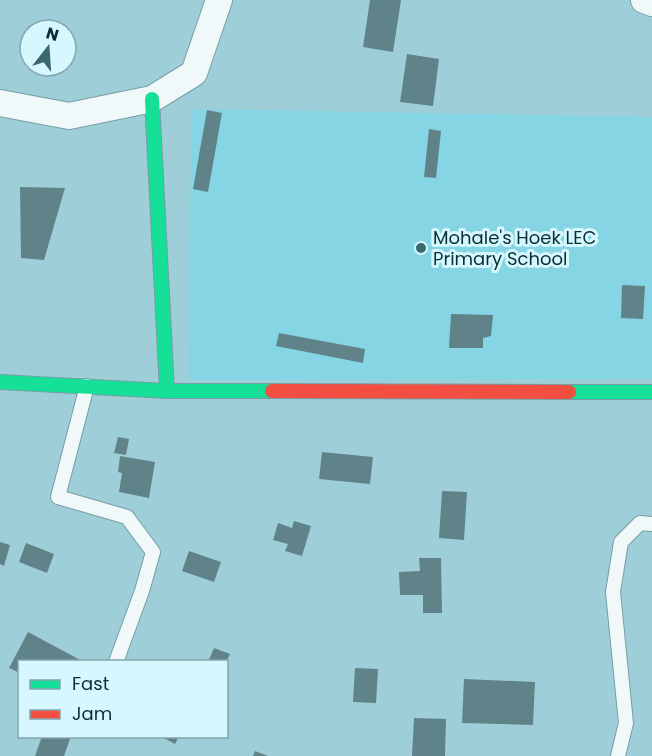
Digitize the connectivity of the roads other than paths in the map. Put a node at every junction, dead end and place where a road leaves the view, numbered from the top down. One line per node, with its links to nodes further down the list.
1 (219, 0): 4 (street)
2 (644, 0): 3 (street)
3 (652, 3)
4 (152, 99): 5 (street); 8 (street)
5 (0, 103)
6 (0, 382): 7 (street)
7 (87, 386): 8 (street); 11 (lane)
8 (167, 391): 9 (street)
9 (652, 393)
10 (652, 524): 12 (lane)
11 (117, 660)
12 (618, 756)

